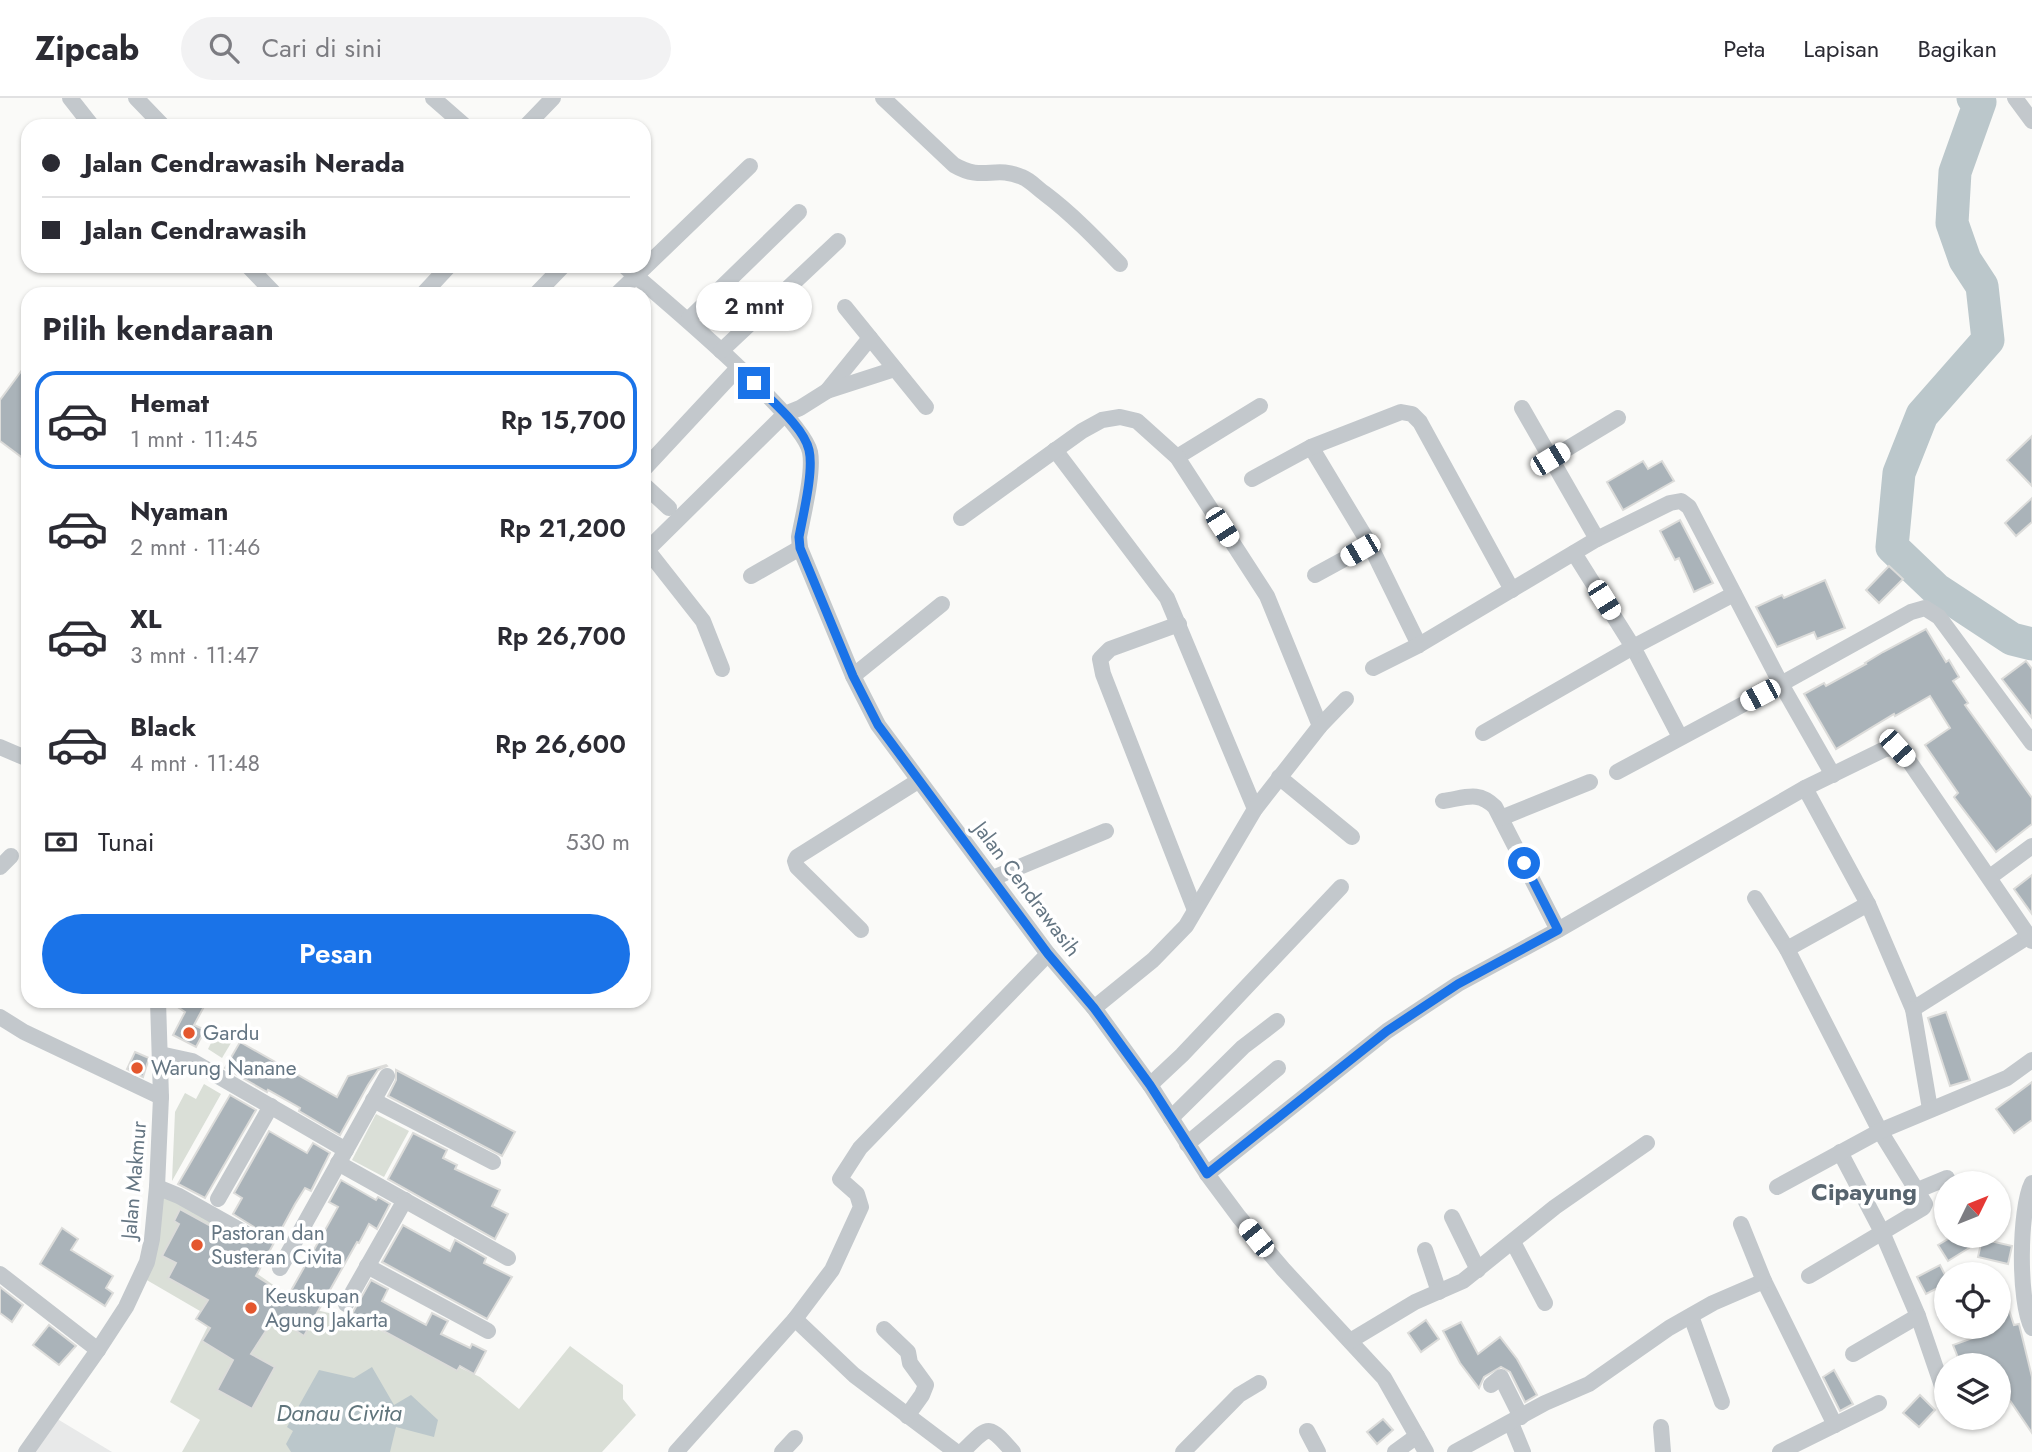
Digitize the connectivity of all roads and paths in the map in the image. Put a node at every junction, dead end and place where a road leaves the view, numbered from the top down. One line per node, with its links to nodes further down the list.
1 (70, 98): 7 (street)
2 (136, 98): 8 (street)
3 (433, 98): 9 (street)
4 (553, 98): 10 (street)
5 (883, 98): 16 (street)
6 (2015, 98): 11 (street)
7 (86, 119)
8 (156, 119)
9 (457, 119)
10 (533, 119)
11 (2032, 121)
12 (750, 166): 15 (street)
13 (799, 212): 27 (street)
14 (838, 241): 29 (street)
15 (651, 253)
16 (1120, 264)
17 (255, 273): 21 (street)
18 (442, 273): 22 (street)
19 (556, 273): 23 (street)
20 (632, 273): 24 (street, Jalan Cendrawasih)
21 (268, 287)
22 (430, 287)
23 (543, 287)
24 (649, 287)
25 (651, 289): 27 (street, Jalan Cendrawasih)
26 (845, 307): 28 (street)
27 (688, 320): 29 (street, Jalan Cendrawasih)
28 (870, 338): 31 (street); 32 (street)
29 (721, 351): 30 (street, Jalan Cendrawasih)
30 (738, 368): 36 (street, Jalan Cendrawasih); 42 (street)
31 (895, 369): 32 (street); 33 (street)
32 (827, 391): 36 (street)
33 (926, 407)
34 (1260, 407): 40 (street)
35 (1522, 408): 41 (street)
36 (785, 414): 48 (street); 50 (street, Jalan Cendrawasih)
37 (1618, 418): 41 (street)
38 (1311, 447): 43 (street); 49 (street); 55 (street)
39 (1055, 450): 40 (street); 46 (street); 58 (street)
40 (1177, 457): 66 (street)
41 (1550, 459): 47 (street)
42 (651, 462)
43 (1252, 479)
44 (651, 491): 45 (street)
45 (669, 508)
46 (961, 518)
47 (1597, 539): 51 (street); 56 (street)
48 (651, 543)
49 (1370, 545): 53 (street); 59 (street)
50 (800, 548): 54 (street); 63 (street, Jalan Cendrawasih)
51 (1574, 553): 55 (street); 60 (street)
52 (651, 557): 62 (street)
53 (1315, 575)
54 (751, 576)
55 (1512, 590): 59 (street)
56 (1734, 594): 60 (street); 64 (street)
57 (942, 604): 63 (street)
58 (1179, 624): 79 (street); 89 (street)
59 (1419, 645): 61 (street)
60 (1633, 647): 67 (street); 68 (street)
61 (1373, 668)
62 (722, 669)
63 (853, 676): 75 (street, Jalan Cendrawasih)
64 (1781, 684): 68 (street); 69 (street); 73 (street)
65 (1346, 699): 66 (street)
66 (1320, 726): 74 (street)
67 (1483, 733)
68 (1679, 737): 72 (street)
69 (2032, 743)
70 (0, 747): 71 (street)
71 (21, 756)
72 (1617, 772)
73 (1833, 775): 77 (street); 84 (street)
74 (1279, 777): 79 (street); 82 (street)
75 (918, 781): 85 (street, Jalan Cendrawasih); 90 (street)
76 (1590, 782): 80 (street)
77 (1805, 788): 88 (street); 91 (street)
78 (1443, 802): 80 (street)
79 (1255, 808): 89 (street)
80 (1501, 818): 91 (street)
81 (1105, 831): 85 (street)
82 (1352, 837)
83 (2032, 846): 84 (street)
84 (1990, 877): 92 (street)
85 (993, 878): 94 (street, Jalan Cendrawasih)
86 (1341, 887): 104 (street)
87 (1755, 898): 93 (street)
88 (1868, 904): 93 (street); 97 (street)
89 (1195, 910): 96 (street)
90 (861, 930)
91 (1558, 930): 116 (street)
92 (2030, 939): 97 (street)
93 (1787, 949): 110 (street)
94 (1048, 954): 96 (street, Jalan Cendrawasih); 144 (street)
95 (158, 1008): 100 (street, Jalan Makmur)
96 (1094, 1008): 104 (street, Jalan Cendrawasih)
97 (1913, 1009): 108 (street)
98 (0, 1017): 105 (street)
99 (1277, 1021): 109 (street)
100 (160, 1054): 105 (street, Jalan Makmur); 107 (street)
101 (2032, 1060): 108 (street)
102 (1278, 1068): 112 (street)
103 (387, 1076): 106 (street)
104 (1150, 1085): 109 (street, Jalan Cendrawasih)
105 (161, 1097): 119 (street, Jalan Makmur)
106 (373, 1100): 114 (street); 115 (street)
107 (271, 1107): 114 (street); 122 (street)
108 (1930, 1109): 110 (street)
109 (1171, 1118): 112 (street, Jalan Cendrawasih)
110 (1880, 1130): 113 (street); 121 (street)
111 (1647, 1143): 129 (street)
112 (1187, 1144): 116 (street, Jalan Cendrawasih)
113 (1840, 1152): 120 (street); 127 (street)
114 (342, 1157): 123 (street); 133 (street)
115 (493, 1163)
116 (1207, 1174): 148 (street, Jalan Cendrawasih)
117 (1934, 1183): 121 (street)
118 (2032, 1183): 124 (street)
119 (157, 1187): 128 (street); 149 (street, Jalan Makmur)
120 (1777, 1187)
121 (1918, 1190): 127 (street)
122 (218, 1199)
123 (405, 1200): 131 (street); 132 (street)
124 (2029, 1213): 139 (street)
125 (1452, 1217): 134 (street)
126 (1741, 1223): 137 (street)
127 (1882, 1232): 136 (street); 143 (street)
128 (245, 1233)
129 (1513, 1242): 134 (street); 140 (street)
130 (1425, 1250): 138 (street)
131 (508, 1258)
132 (367, 1266): 141 (street); 147 (street)
133 (280, 1268)
134 (1478, 1270): 138 (street)
135 (0, 1274): 149 (street)
136 (1809, 1276)
137 (1764, 1281): 142 (street); 158 (street)
138 (1439, 1292): 148 (street)
139 (2029, 1301): 145 (street)
140 (1545, 1303)
141 (346, 1304)
142 (1691, 1315): 154 (street); 157 (street)
143 (1918, 1316): 150 (street); 151 (street)
144 (795, 1319): 156 (street); 165 (street)
145 (2032, 1328)
146 (884, 1329): 156 (street)
147 (488, 1331)
148 (1350, 1341): 161 (street, Jalan Cendrawasih)
149 (98, 1350): 164 (street, Jalan Makmur)
150 (1853, 1354)
151 (1934, 1363)
152 (1259, 1383): 170 (street)
153 (1491, 1385): 157 (street)
154 (1722, 1402)
155 (1879, 1403): 158 (street)
156 (907, 1416): 167 (street)
157 (1516, 1420): 174 (street); 175 (street)
158 (1835, 1425): 163 (street)
159 (1661, 1427): 176 (street)
160 (1307, 1431): 171 (street)
161 (1417, 1436): 172 (street); 173 (street, Jalan Cendrawasih)
162 (794, 1438): 166 (street)
163 (1787, 1450)
164 (26, 1452)
165 (676, 1452)
166 (782, 1452)
167 (956, 1452)
168 (962, 1452): 169 (street)
169 (1013, 1452)
170 (1183, 1452)
171 (1318, 1452)
172 (1395, 1452)
173 (1426, 1452)
174 (1455, 1452)
175 (1523, 1452)
176 (1663, 1452)

